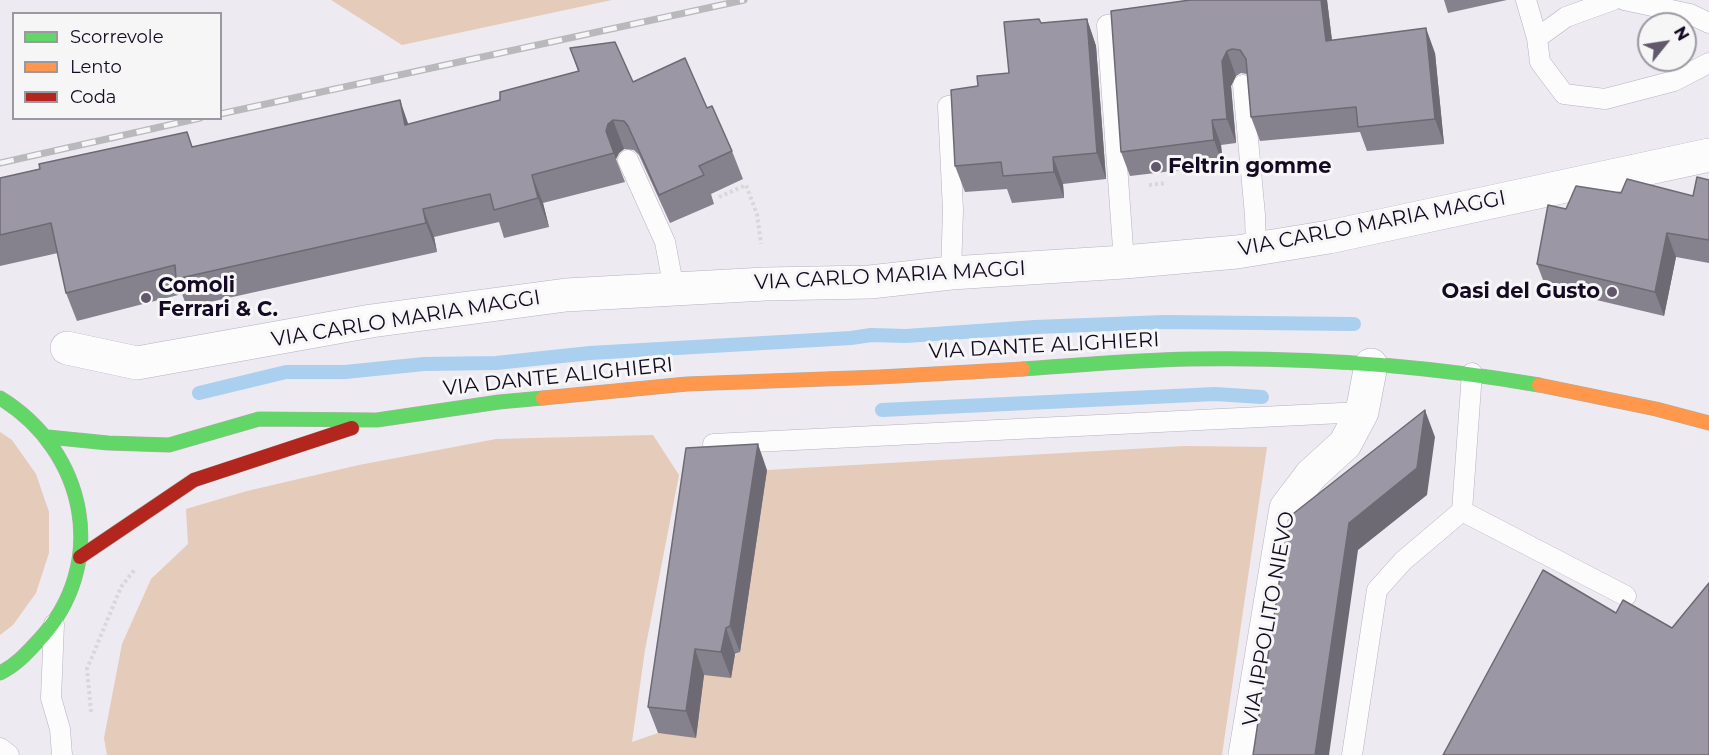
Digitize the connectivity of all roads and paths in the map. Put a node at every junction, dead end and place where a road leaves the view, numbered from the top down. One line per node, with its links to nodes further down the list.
1 (1526, 0): 6 (lane)
2 (1613, 0): 6 (lane)
3 (1624, 0): 5 (lane)
4 (1161, 14): 14 (lane)
5 (1709, 23)
6 (1537, 38): 7 (lane)
7 (1709, 63)
8 (1243, 85): 13 (lane)
9 (974, 101): 15 (lane)
10 (1709, 155): 13 (street, VIA CARLO MARIA MAGGI)
11 (628, 160): 17 (lane)
12 (719, 197): 16 (path)
13 (1256, 249): 14 (street, VIA CARLO MARIA MAGGI)
14 (1124, 262): 15 (street, VIA CARLO MARIA MAGGI)
15 (951, 273): 16 (street, VIA CARLO MARIA MAGGI)
16 (765, 284): 17 (street, VIA CARLO MARIA MAGGI)
17 (674, 289): 18 (street, VIA CARLO MARIA MAGGI)
18 (67, 348)
19 (1371, 365): 20 (main road, VIA DANTE ALIGHIERI); 22 (street, VIA IPPOLITO NIEVO); 23 (main road, VIA DANTE ALIGHIERI)
20 (1472, 373): 24 (main road, VIA DANTE ALIGHIERI); 27 (lane)
21 (0, 398): 25 (main road)
22 (1362, 412): 26 (lane); 35 (street, VIA IPPOLITO NIEVO)
23 (377, 420): 25 (main road, VIA DANTE ALIGHIERI); 28 (main road, VIA DANTE ALIGHIERI)
24 (1709, 423)
25 (48, 437): 28 (main road)
26 (712, 444)
27 (1462, 511): 29 (lane); 36 (lane)
28 (80, 557): 30 (main road)
29 (1626, 596)
30 (54, 624): 31 (main road); 34 (lane)
31 (0, 673)
32 (0, 748): 33 (lane)
33 (9, 755)
34 (62, 755)
35 (1245, 755)
36 (1352, 755)

